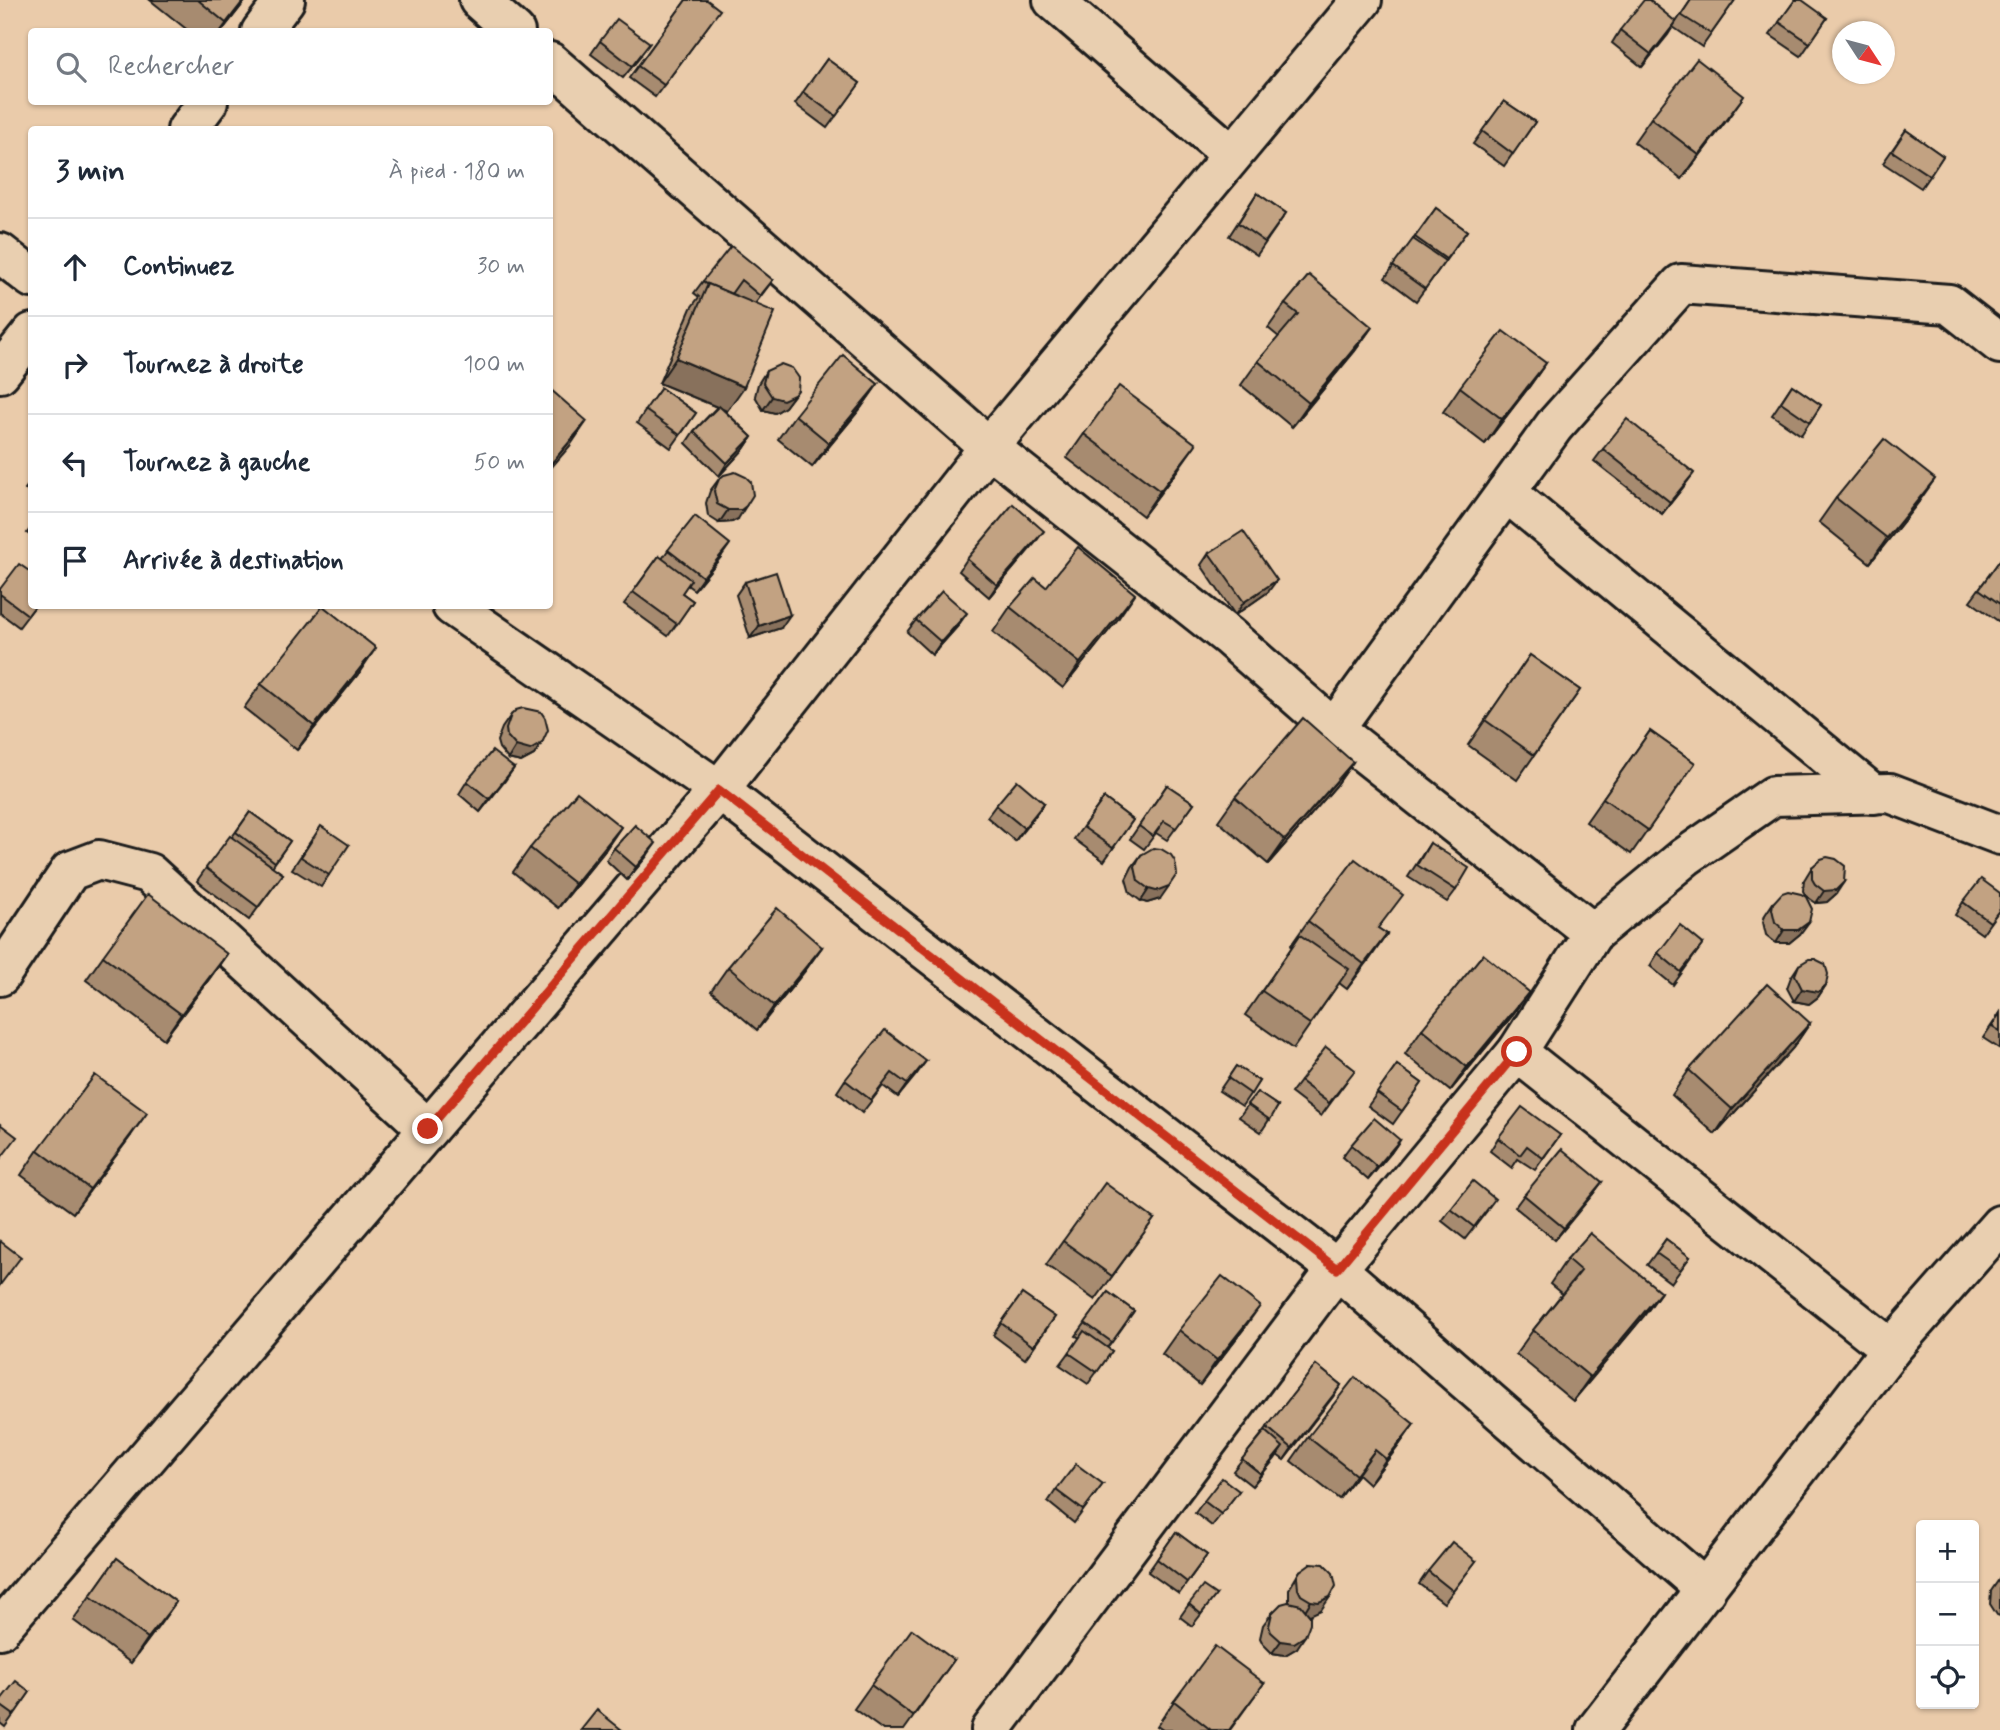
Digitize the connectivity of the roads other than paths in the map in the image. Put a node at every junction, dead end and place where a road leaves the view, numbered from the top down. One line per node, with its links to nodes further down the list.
1 (285, 0): 5 (street)
2 (479, 0): 6 (street)
3 (1053, 0): 10 (street)
4 (1362, 0): 10 (street)
5 (264, 28)
6 (510, 28)
7 (553, 65): 16 (street)
8 (206, 105): 9 (street)
9 (190, 126)
10 (1232, 155): 16 (street)
11 (0, 253): 12 (street)
12 (28, 275)
13 (28, 339): 15 (street)
14 (2000, 344): 17 (street)
15 (0, 373)
16 (989, 447): 19 (street); 20 (street)
17 (1506, 492): 19 (street); 21 (street)
18 (456, 609): 20 (street)
19 (1334, 729): 23 (street)
20 (719, 790): 26 (street); 28 (street)
21 (1873, 793): 22 (street); 23 (street)
22 (2000, 835)
23 (1593, 933): 25 (street)
24 (0, 976): 26 (street)
25 (1517, 1052): 28 (street); 29 (street)
26 (428, 1129): 31 (street)
27 (2000, 1225): 29 (street)
28 (1337, 1269): 30 (street); 32 (street)
29 (1891, 1349): 30 (street)
30 (1706, 1590): 33 (street)
31 (0, 1629)
32 (991, 1730)
33 (1596, 1730)

